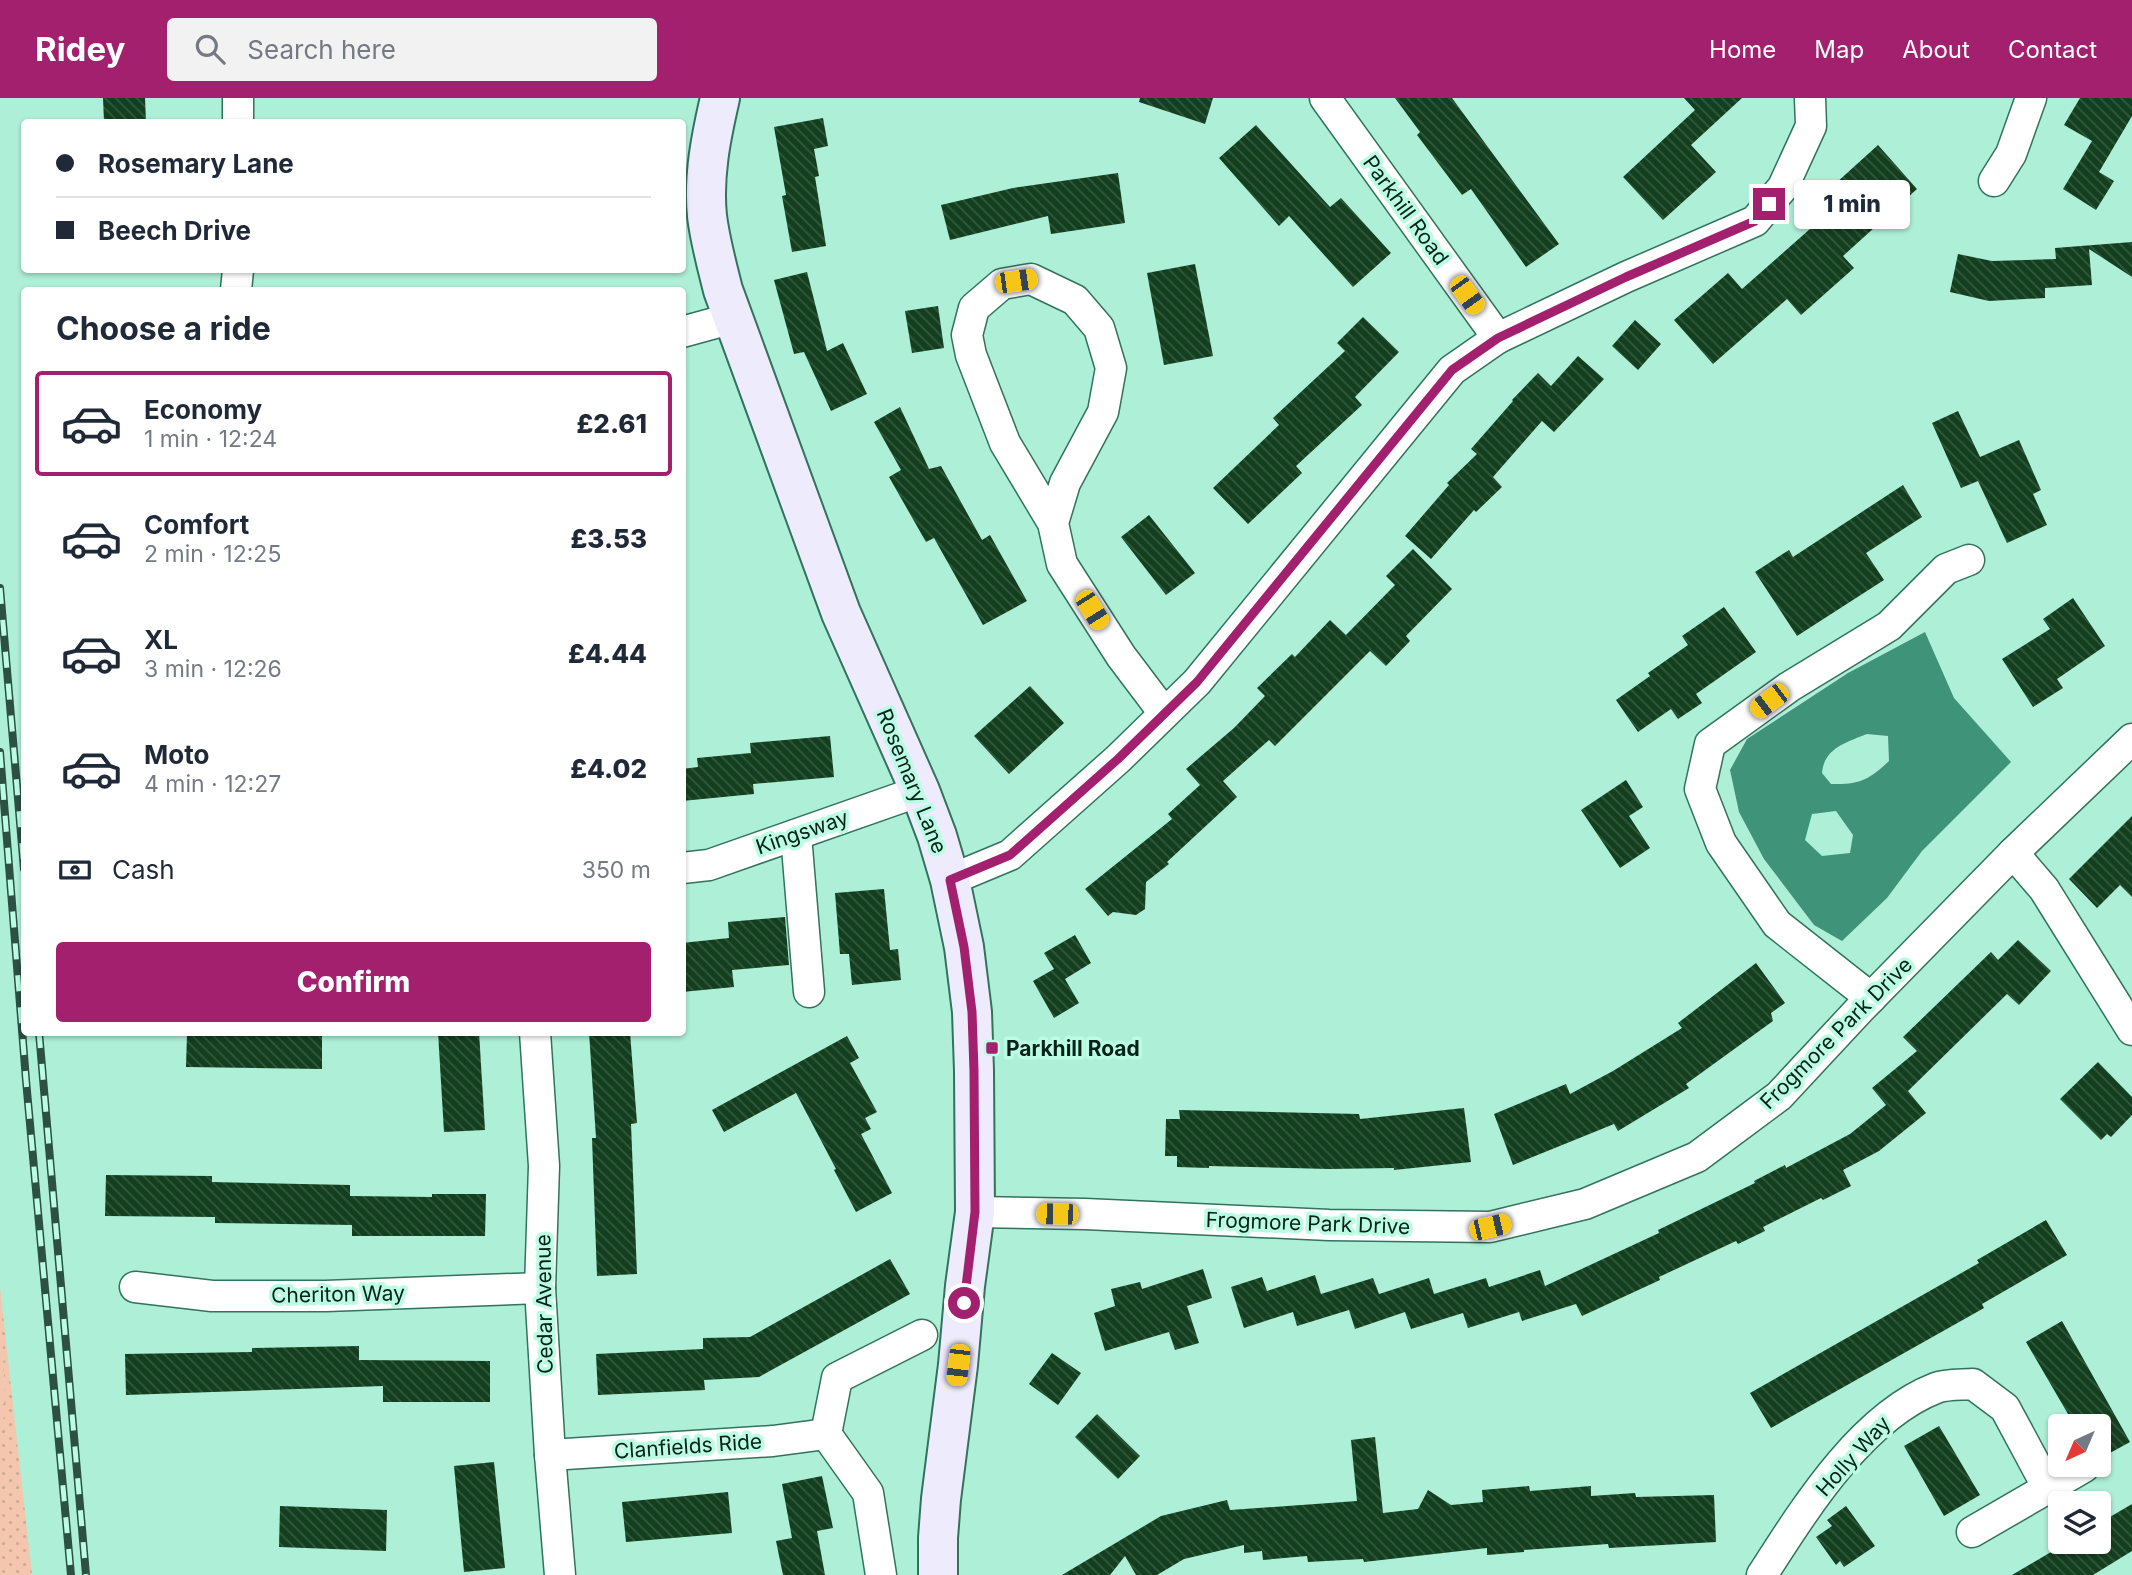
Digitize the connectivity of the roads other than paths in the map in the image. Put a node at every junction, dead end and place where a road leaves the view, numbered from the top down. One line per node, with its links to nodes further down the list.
1 (238, 98): 6 (street)
2 (720, 98): 8 (street, Rosemary Lane)
3 (1325, 98): 10 (street, Parkhill Road)
4 (1810, 98): 10 (street)
5 (2031, 98): 7 (street)
6 (238, 119)
7 (1994, 181)
8 (733, 318): 9 (street); 15 (street, Rosemary Lane)
9 (686, 331)
10 (1498, 338): 13 (street)
11 (1053, 523): 11 (street); 13 (street)
12 (1969, 560): 21 (street)
13 (1164, 713): 19 (street)
14 (2132, 739): 17 (street, Frogmore Park Drive)
15 (920, 791): 16 (street, Kingsway); 19 (street, Rosemary Lane)
16 (796, 835): 18 (street, Kingsway); 20 (street)
17 (2013, 853): 21 (street, Frogmore Park Drive); 22 (street)
18 (686, 868)
19 (950, 880): 24 (street, Rosemary Lane)
20 (809, 992)
21 (1871, 999): 24 (street, Frogmore Park Drive)
22 (2132, 1030)
23 (534, 1036): 26 (street, Cedar Avenue)
24 (975, 1212): 35 (street, Rosemary Lane)
25 (135, 1287): 26 (street, Cheriton Way)
26 (540, 1288): 29 (street, Cedar Avenue)
27 (922, 1335): 28 (street)
28 (826, 1434): 29 (street, Clanfields Ride); 34 (street)
29 (550, 1455): 33 (street, Cedar Avenue)
30 (2067, 1477): 31 (street)
31 (2048, 1488): 32 (street); 36 (street, Holly Way)
32 (1972, 1532)
33 (560, 1575)
34 (880, 1575)
35 (939, 1575)
36 (1762, 1575)

